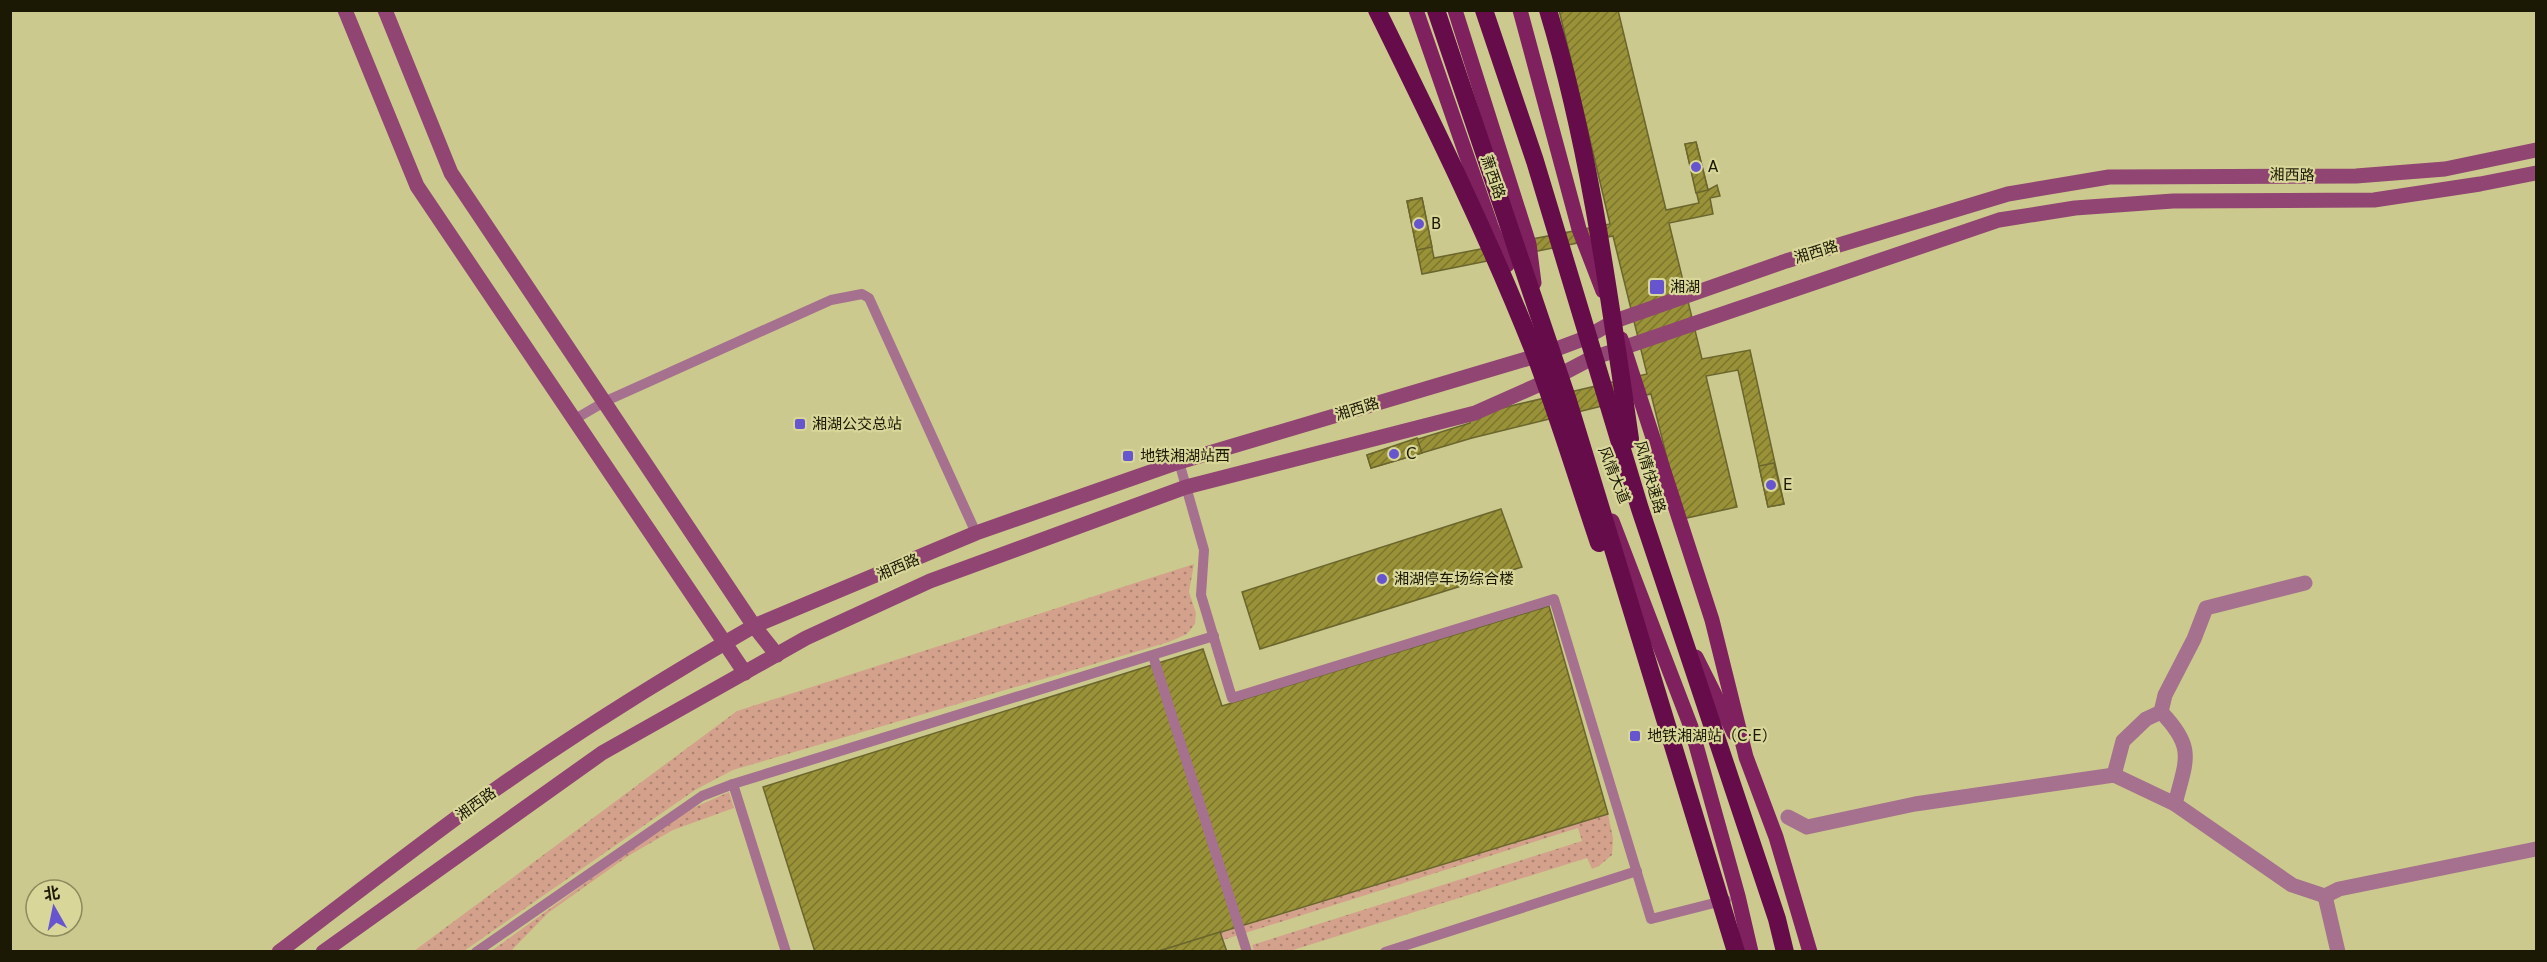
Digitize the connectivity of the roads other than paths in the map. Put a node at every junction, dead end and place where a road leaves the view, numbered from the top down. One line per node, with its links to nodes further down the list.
1 (345, 10): 19 (street)
2 (385, 10): 18 (street)
3 (1377, 10): 31 (highway, bridge)
4 (1416, 10): 15 (main road, 萧西路)
5 (1436, 10): 31 (highway, bridge)
6 (1455, 10): 15 (main road, 风情大道)
7 (1484, 10): 22 (highway, 风情快速路, bridge)
8 (1520, 10): 12 (main road)
9 (1548, 10): 22 (highway, bridge)
10 (2536, 150): 12 (street, 湘西路)
11 (2536, 173): 14 (street, 湘西路)
12 (1615, 321): 13 (street, 湘西路); 14 (main road)
13 (1583, 339): 15 (street, 湘西路); 16 (main road)
14 (1624, 348): 16 (street, 湘西路); 33 (main road)
15 (1543, 354): 17 (main road, 风情大道); 20 (street, 湘西路)
16 (1590, 359): 17 (street, 湘西路); 33 (main road)
17 (1554, 378): 21 (street, 湘西路); 40 (main road, 风情大道)
18 (606, 401): 19 (lane); 23 (lane); 25 (street)
19 (575, 418): 27 (street)
20 (1179, 462): 21 (lane); 23 (street, 湘西路)
21 (1186, 487): 26 (lane); 28 (street, 湘西路)
22 (1640, 509): 50 (highway, 风情快速路, bridge)
23 (976, 533): 25 (street, 湘西路)
24 (2305, 583): 32 (street)
25 (754, 626): 27 (street, 湘西路); 28 (street)
26 (1214, 636): 29 (lane); 39 (lane)
27 (724, 644): 30 (street); 42 (street, 湘西路)
28 (777, 655): 30 (street, 湘西路)
29 (1153, 656): 35 (lane); 46 (lane)
30 (745, 673): 43 (street, 湘西路)
31 (1659, 702): 48 (highway, bridge)
32 (2162, 712): 34 (street); 36 (street)
33 (1746, 757): 51 (main road)
34 (2114, 775): 36 (street); 37 (street)
35 (733, 784): 44 (lane); 45 (lane)
36 (2175, 804): 41 (street)
37 (1788, 818)
38 (2536, 849): 41 (street)
39 (1636, 871): 40 (lane); 47 (lane)
40 (1738, 896): 49 (main road, 风情大道)
41 (2325, 896): 52 (street)
42 (279, 951)
43 (323, 951)
44 (476, 951)
45 (786, 951)
46 (1247, 951)
47 (1385, 951)
48 (1736, 951)
49 (1750, 951)
50 (1785, 951)
51 (1810, 951)
52 (2338, 951)

